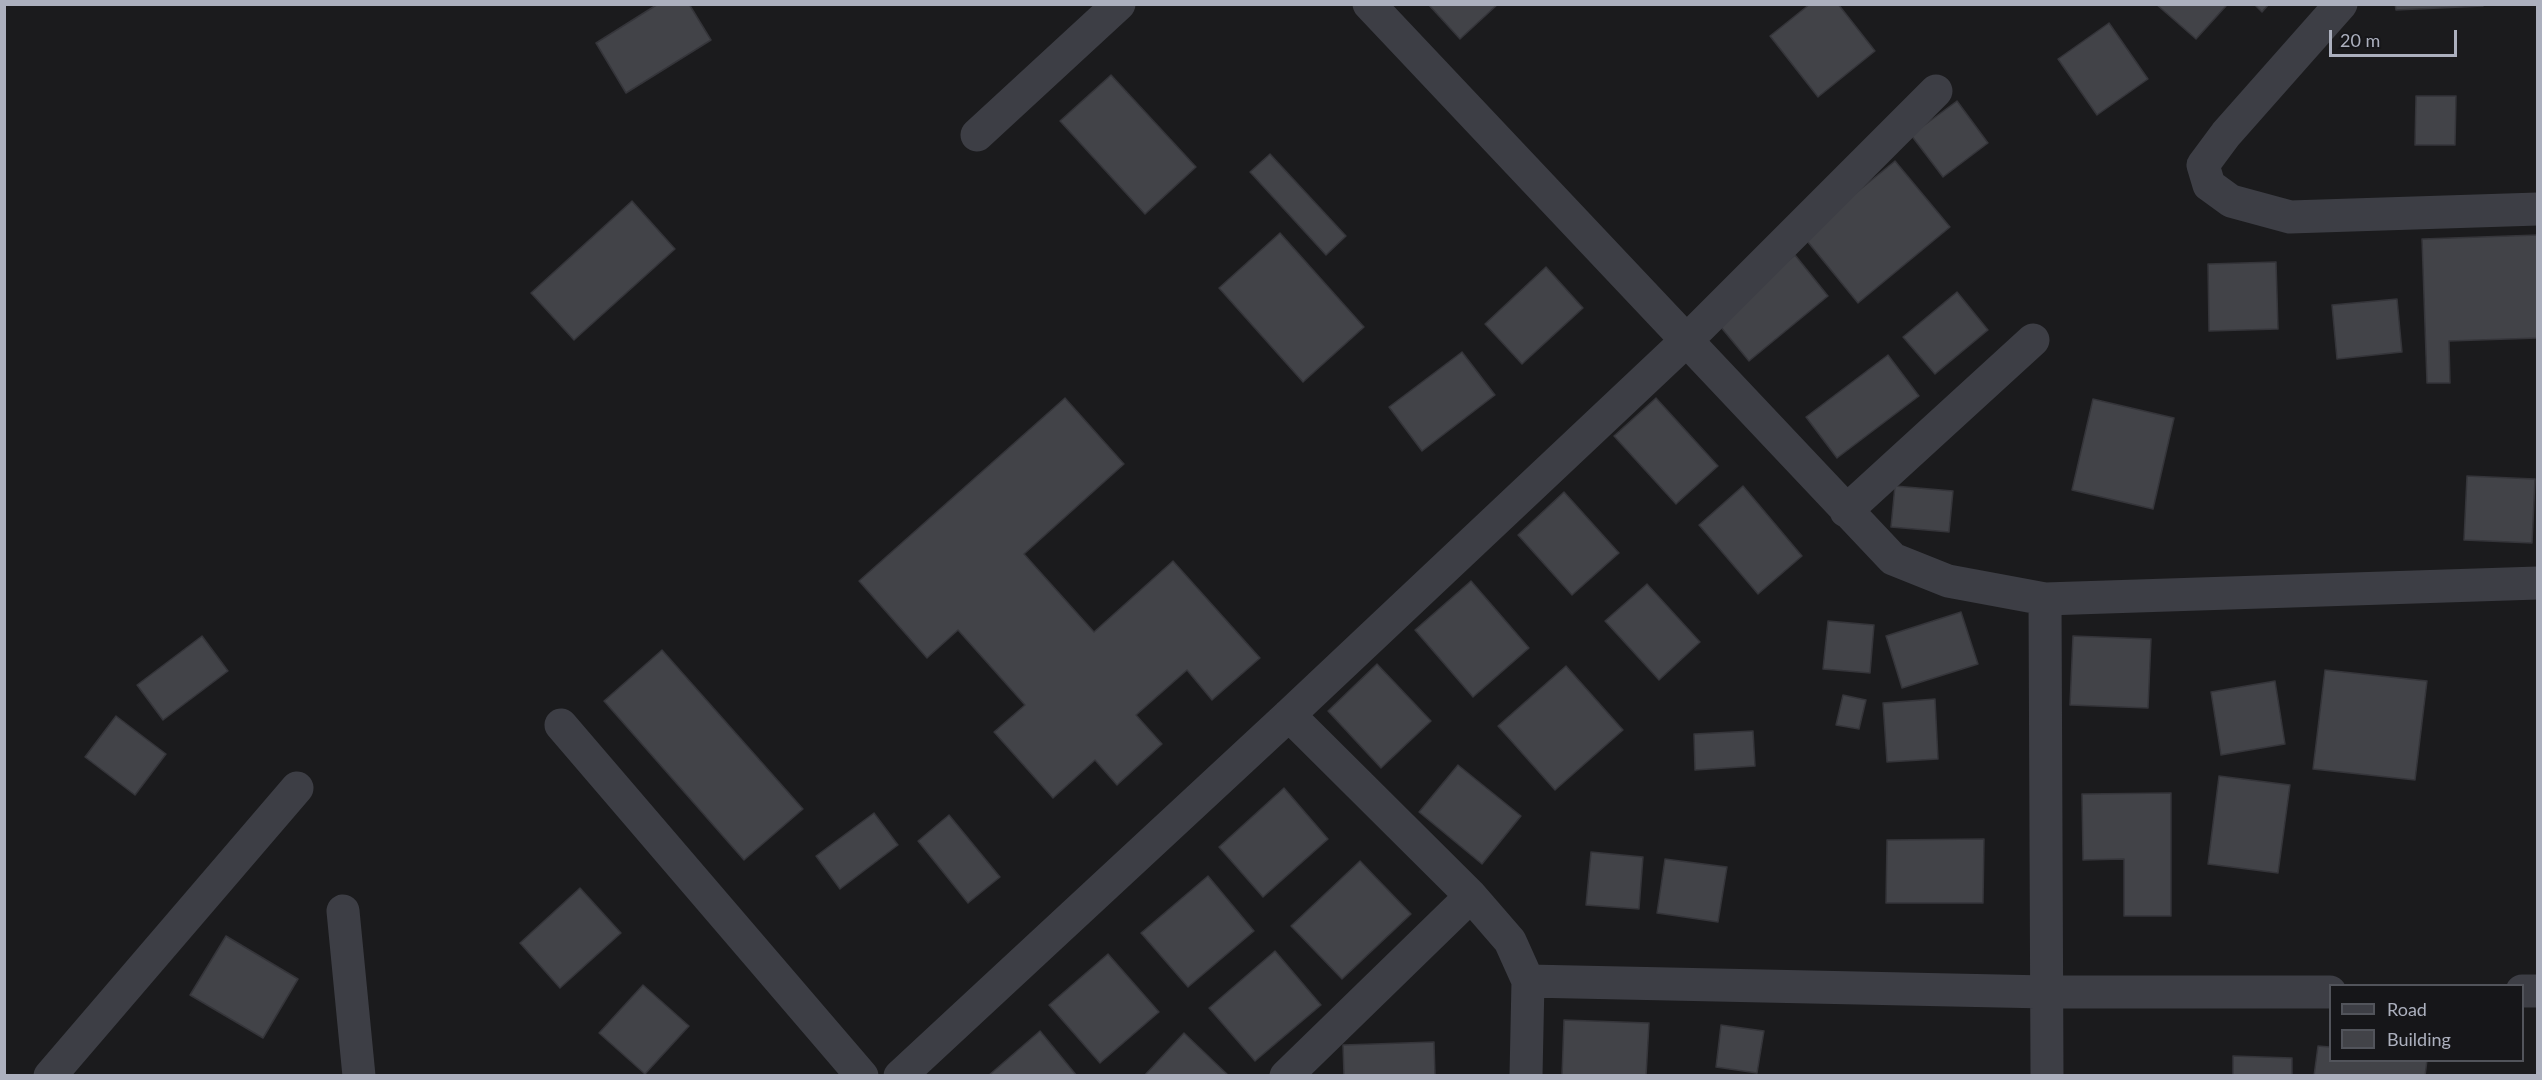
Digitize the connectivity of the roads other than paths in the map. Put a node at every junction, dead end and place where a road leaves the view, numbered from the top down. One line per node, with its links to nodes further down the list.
1 (1119, 4): 5 (street)
2 (1369, 4): 7 (street)
3 (2341, 4): 6 (street)
4 (1936, 92): 7 (street)
5 (978, 135)
6 (2538, 209)
7 (1688, 339): 9 (street); 12 (street)
8 (2032, 340): 9 (street)
9 (1846, 511): 11 (street)
10 (2538, 583): 11 (street)
11 (2045, 599): 18 (street)
12 (1289, 715): 15 (street); 23 (street)
13 (561, 725): 22 (street)
14 (297, 788): 20 (street)
15 (1471, 896): 17 (street); 24 (street)
16 (343, 911): 21 (street)
17 (1528, 981): 18 (street); 25 (street)
18 (2047, 992): 19 (street); 26 (street)
19 (2329, 992)
20 (50, 1076)
21 (359, 1076)
22 (862, 1076)
23 (900, 1076)
24 (1286, 1076)
25 (1526, 1076)
26 (2047, 1076)

